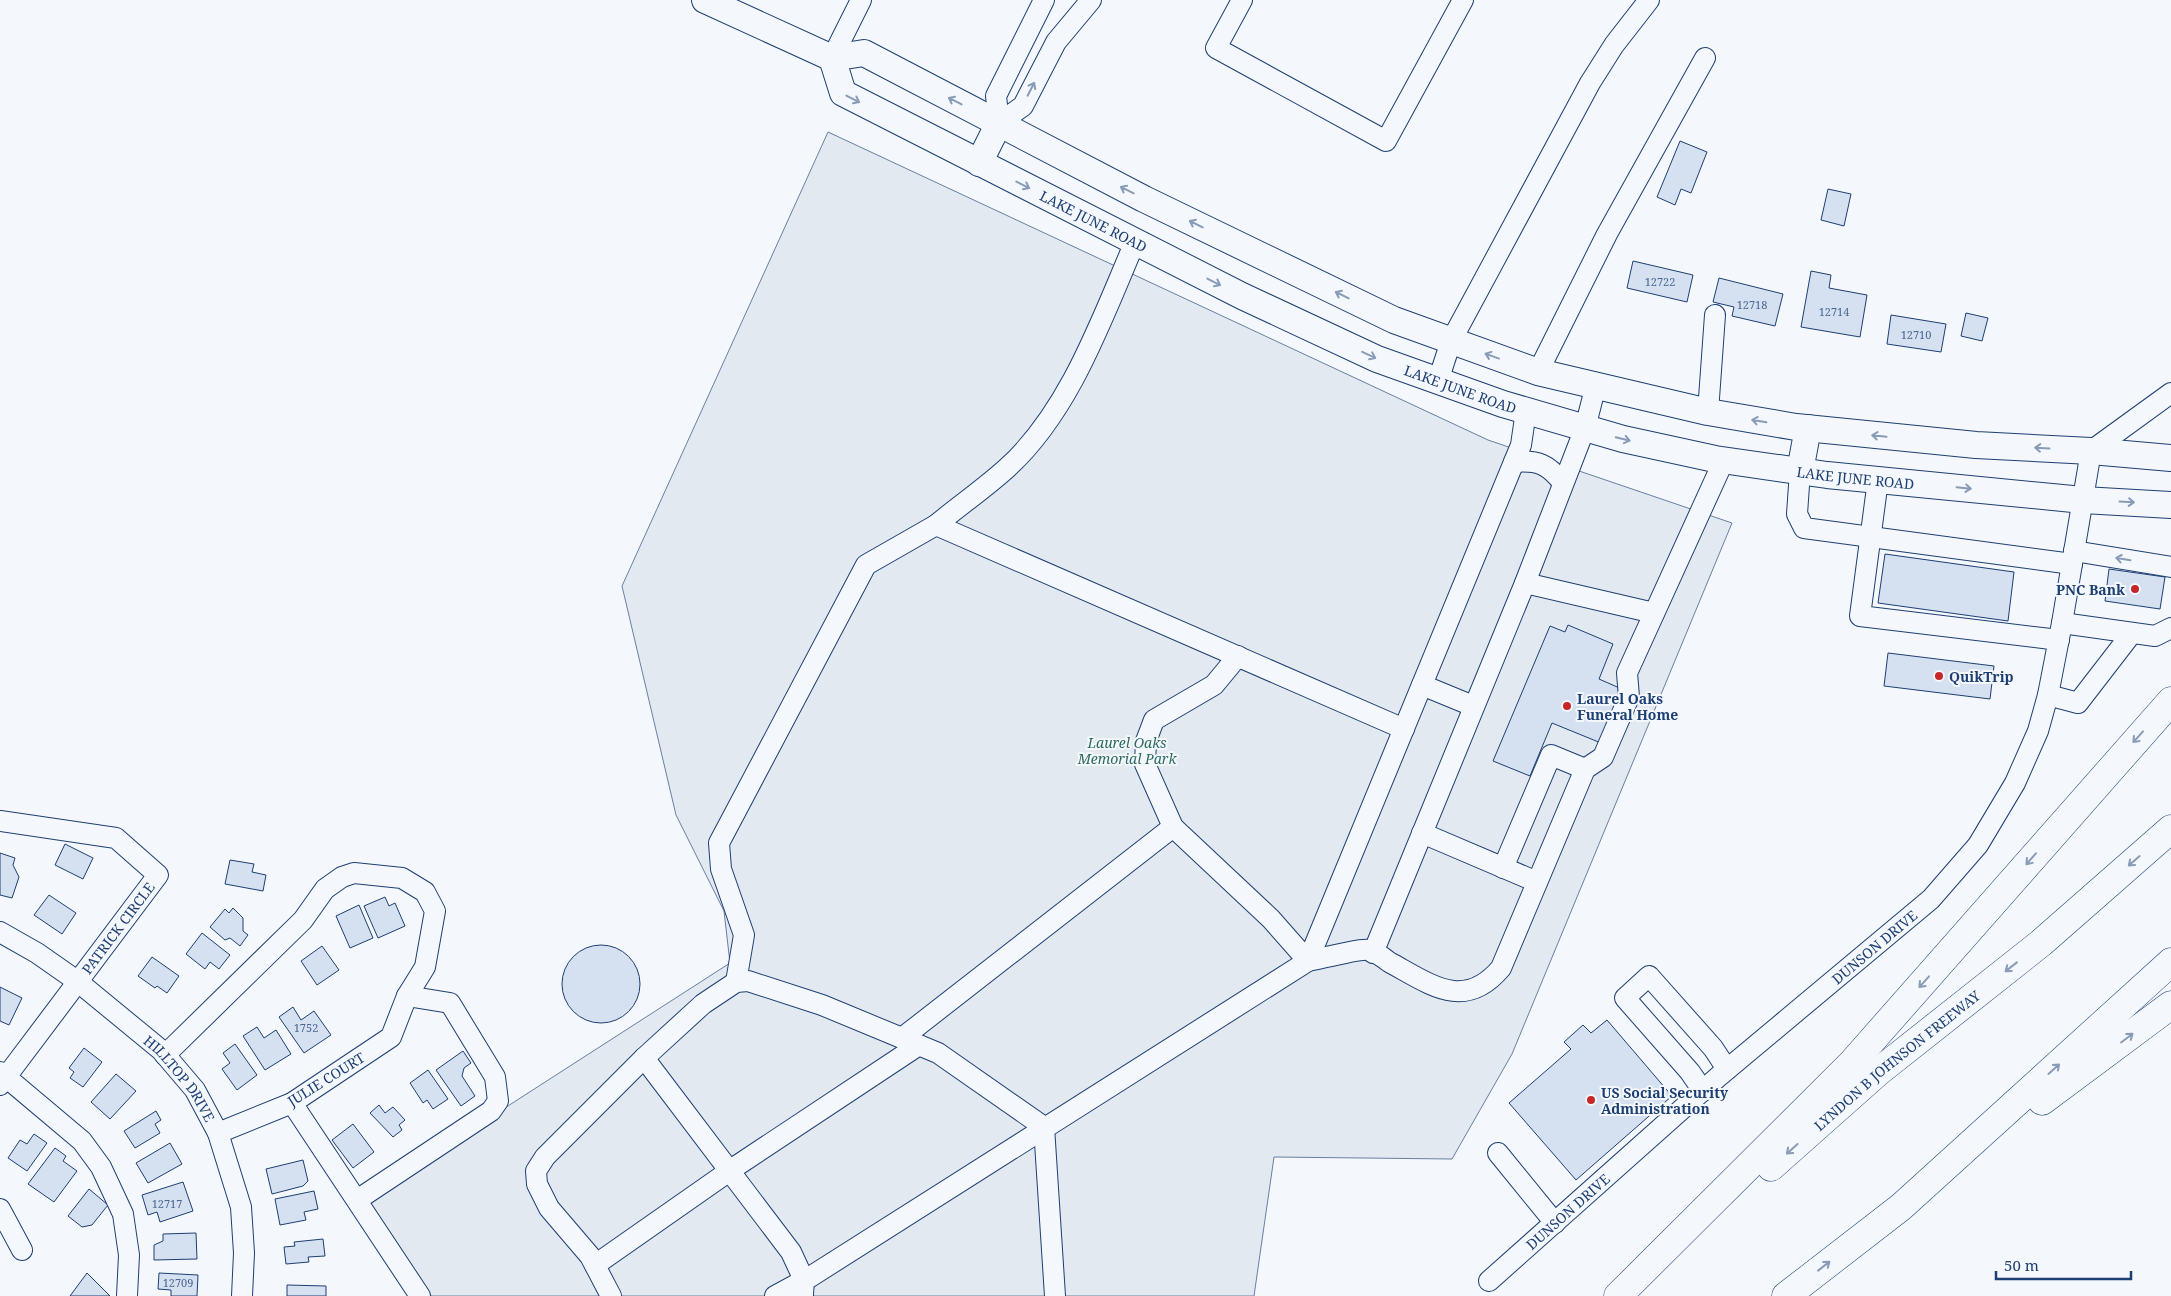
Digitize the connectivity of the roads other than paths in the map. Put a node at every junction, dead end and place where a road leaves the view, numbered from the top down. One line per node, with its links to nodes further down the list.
1 (705, 0): 8 (main road)
2 (861, 0): 8 (street)
3 (1044, 0): 10 (street)
4 (1091, 0): 10 (street, one-way to 4)
5 (1242, 0): 6 (street)
6 (1463, 0)
7 (1649, 0): 14 (street)
8 (832, 58): 10 (main road, one-way to 8); 11 (main road, LAKE JUNE ROAD, one-way to 11)
9 (1705, 58): 15 (street)
10 (998, 123): 11 (main road); 14 (main road, one-way to 10)
11 (979, 163): 12 (main road, LAKE JUNE ROAD, one-way to 12)
12 (1135, 242): 16 (main road, LAKE JUNE ROAD, one-way to 16); 32 (street)
13 (1715, 315): 20 (street)
14 (1451, 341): 15 (main road, one-way to 14); 16 (street)
15 (1538, 372): 17 (main road); 19 (main road)
16 (1438, 381): 19 (main road, LAKE JUNE ROAD)
17 (1596, 385): 20 (main road); 21 (street)
18 (2171, 393): 23 (street)
19 (1526, 411): 21 (main road, LAKE JUNE ROAD); 26 (street)
20 (1708, 412): 22 (main road, one-way to 20)
21 (1585, 428): 25 (main road, LAKE JUNE ROAD, one-way to 25); 29 (street)
22 (1808, 428): 23 (main road, one-way to 22); 27 (main road)
23 (2091, 451): 24 (main road); 30 (street, DUNSON DRIVE)
24 (2171, 458)
25 (1724, 460): 27 (main road, LAKE JUNE ROAD); 37 (street)
26 (1514, 462): 29 (street); 42 (street)
27 (1800, 471): 28 (main road, LAKE JUNE ROAD); 33 (street)
28 (1878, 480): 30 (main road, LAKE JUNE ROAD, one-way to 30); 33 (street)
29 (1563, 483): 36 (street)
30 (2083, 500): 31 (main road, LAKE JUNE ROAD, one-way to 31); 34 (street, DUNSON DRIVE)
31 (2171, 505)
32 (936, 525): 41 (street); 59 (street)
33 (1869, 538): 34 (street); 38 (street)
34 (2073, 558): 35 (street, one-way to 34); 38 (street, DUNSON DRIVE)
35 (2171, 567)
36 (1525, 583): 37 (street); 45 (street)
37 (1654, 613): 47 (street)
38 (2060, 632): 40 (street); 43 (street, DUNSON DRIVE)
39 (2163, 632): 40 (street)
40 (2132, 633): 43 (street)
41 (1238, 656): 46 (street); 49 (street)
42 (1422, 685): 45 (street); 46 (street)
43 (2048, 695): 65 (street, DUNSON DRIVE)
44 (2171, 701): 87 (highway, one-way to 87)
45 (1473, 706): 51 (street)
46 (1404, 729): 56 (street)
47 (1585, 769): 52 (street); 53 (street)
48 (0, 821): 58 (street, PATRICK CIRCLE)
49 (1173, 827): 56 (street); 62 (street)
50 (2171, 829): 88 (highway, LYNDON B JOHNSON FREEWAY, one-way to 88)
51 (1422, 833): 52 (street); 55 (street)
52 (1503, 868): 53 (street)
53 (1537, 882): 55 (street)
54 (0, 932): 58 (street, HILLTOP DRIVE)
55 (1373, 953): 56 (street)
56 (1308, 961): 69 (street)
57 (2171, 962): 74 (highway, one-way to 57)
58 (77, 981): 63 (street, HILLTOP DRIVE); 66 (street, PATRICK CIRCLE)
59 (736, 982): 62 (street); 64 (street)
60 (406, 996): 63 (street, JULIE COURT); 68 (street, JULIE COURT); 73 (street)
61 (2171, 1005): 74 (highway, one-way to 61)
62 (910, 1042): 69 (street); 72 (street)
63 (164, 1055): 70 (street, HILLTOP DRIVE)
64 (644, 1058): 72 (street); 78 (street)
65 (1727, 1069): 67 (street, DUNSON DRIVE); 67 (street)
66 (2, 1077): 81 (street)
67 (1703, 1090): 76 (street, DUNSON DRIVE)
68 (292, 1102): 70 (street, JULIE COURT); 73 (street)
69 (1044, 1128): 80 (street); 86 (street)
70 (218, 1133): 82 (street, HILLTOP DRIVE)
71 (1498, 1153): 76 (street)
72 (731, 1170): 78 (street); 80 (street)
73 (357, 1200): 83 (street)
74 (1901, 1207): 89 (highway, one-way to 74)
75 (0, 1209): 77 (street)
76 (1555, 1223): 79 (street, DUNSON DRIVE)
77 (22, 1250)
78 (595, 1265): 84 (street)
79 (1489, 1281)
80 (803, 1288): 85 (street)
81 (127, 1296)
82 (242, 1296)
83 (420, 1296)
84 (611, 1296)
85 (775, 1296)
86 (1055, 1296)
87 (1618, 1296)
88 (1625, 1296)
89 (1786, 1296)

